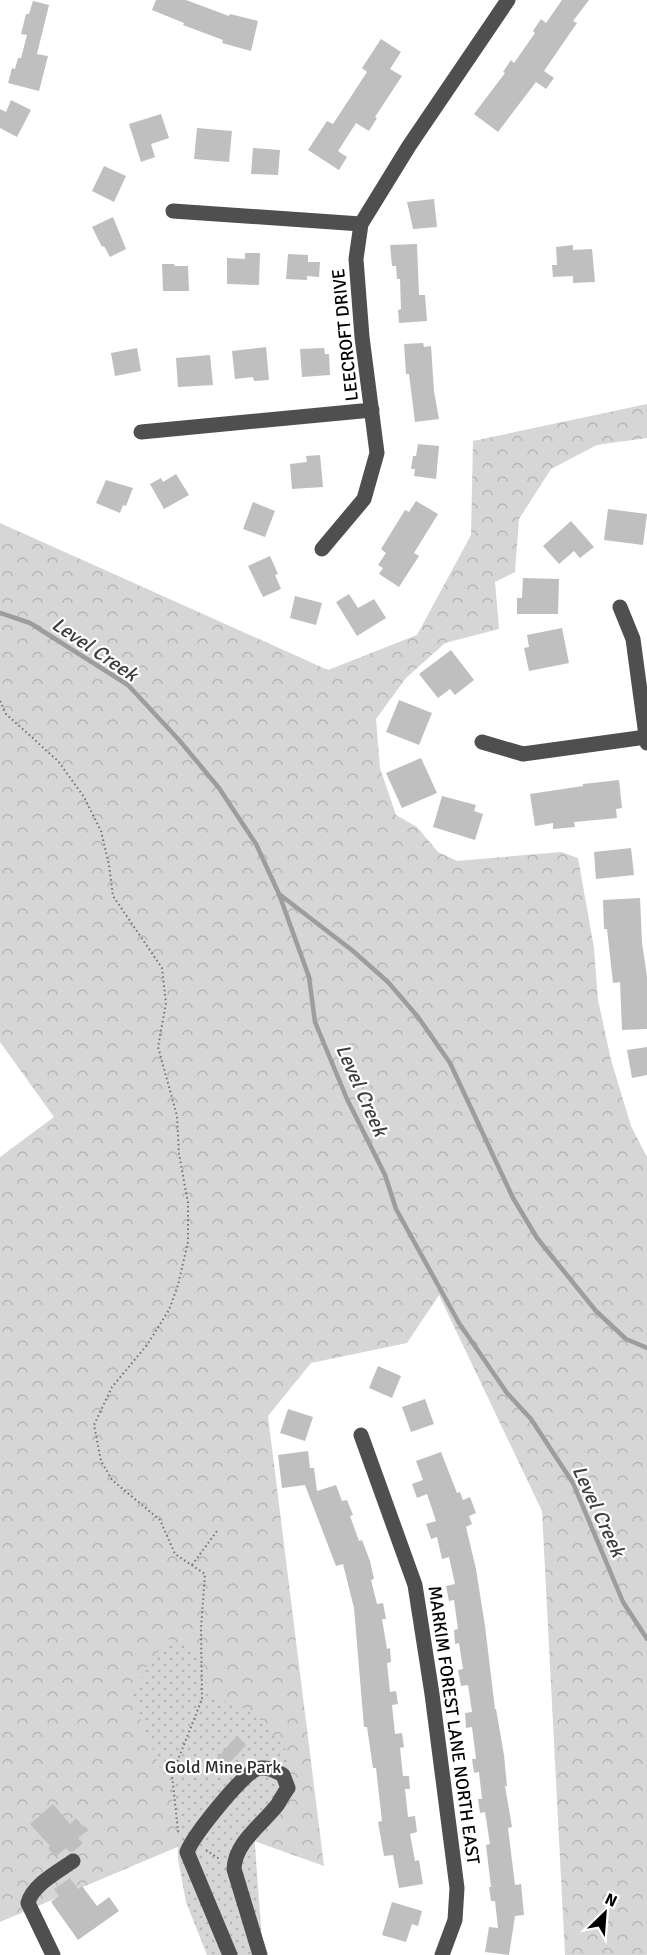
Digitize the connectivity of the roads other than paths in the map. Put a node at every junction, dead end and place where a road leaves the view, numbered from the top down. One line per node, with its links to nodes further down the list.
1 (508, 0): 3 (street, LEECROFT DRIVE)
2 (173, 211): 3 (street)
3 (361, 224): 4 (street, LEECROFT DRIVE)
4 (372, 410): 5 (street); 6 (street, LEECROFT DRIVE)
5 (141, 432)
6 (322, 549)
7 (620, 607): 8 (street)
8 (646, 740): 9 (street)
9 (482, 742)
10 (362, 1435): 15 (street, MARKIM FOREST LANE NORTH EAST)
11 (73, 1860): 12 (street)
12 (53, 1955)
13 (230, 1955): 14 (street)
14 (260, 1955)
15 (442, 1955)

